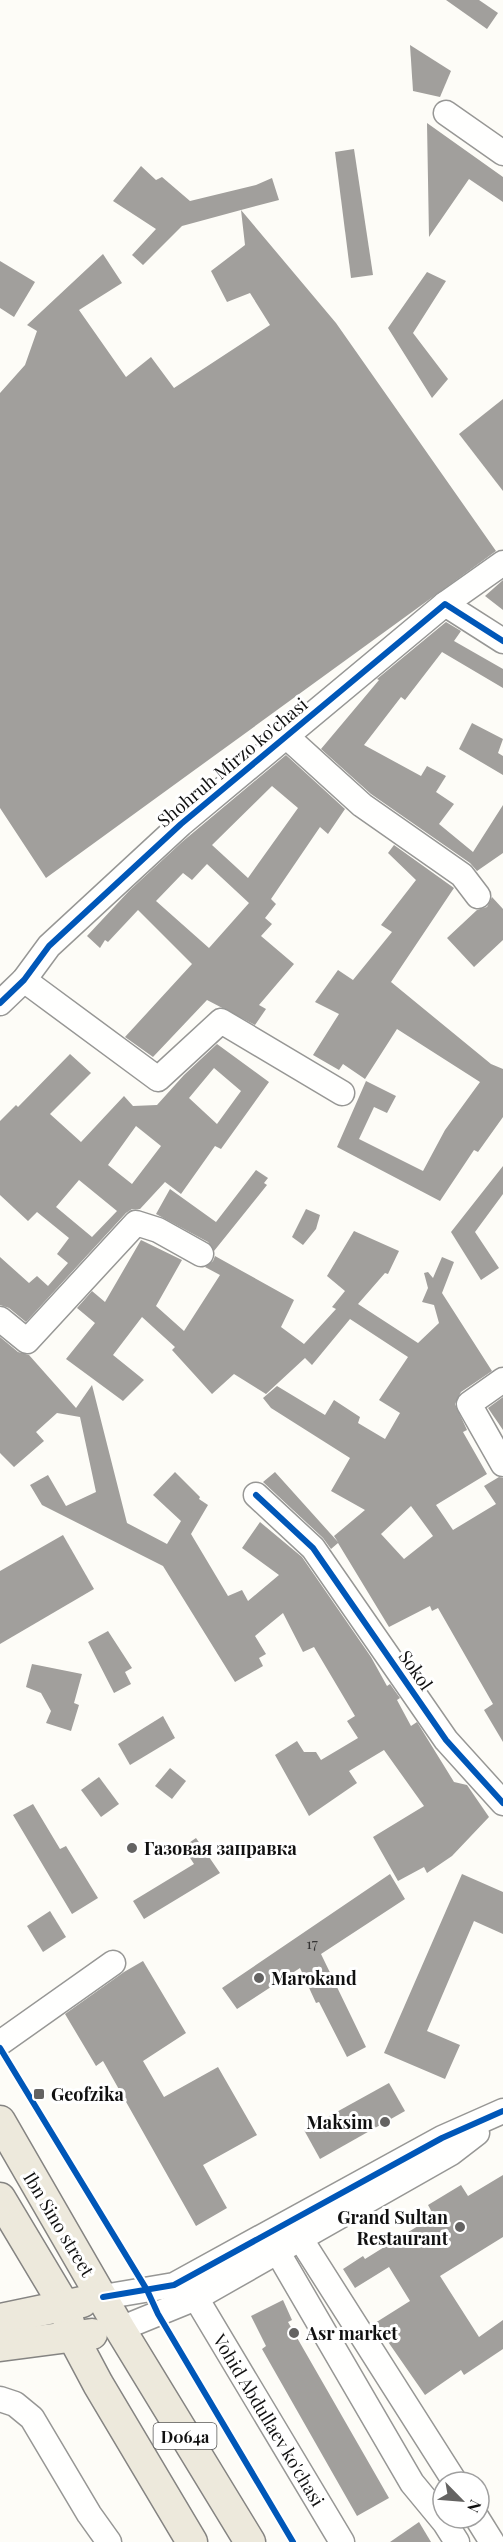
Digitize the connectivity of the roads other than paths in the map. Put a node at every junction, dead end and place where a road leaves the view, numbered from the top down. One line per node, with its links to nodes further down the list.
1 (446, 112): 2 (street)
2 (503, 153)
3 (503, 563): 4 (street, Shohruh Mirzo ko'chasi)
4 (445, 604): 5 (street); 6 (street, Shohruh Mirzo ko'chasi)
5 (503, 641)
6 (286, 736): 7 (street); 8 (street, Shohruh Mirzo ko'chasi)
7 (478, 896)
8 (24, 980): 9 (street, Shohruh Mirzo ko'chasi); 10 (street)
9 (0, 1003)
10 (342, 1093)
11 (201, 1254): 12 (street)
12 (0, 1319)
13 (503, 1380): 14 (street)
14 (503, 1464)
15 (256, 1495): 16 (street, Sokol)
16 (503, 1803)
17 (113, 1963): 18 (street)
18 (0, 2043)
19 (503, 2112): 22 (street); 24 (street)
20 (0, 2121): 24 (main road, Ibn Sino street)
21 (0, 2198): 26 (main road, Ibn Sino street)
22 (300, 2238): 23 (street); 32 (street)
23 (277, 2251): 25 (street); 37 (street)
24 (102, 2297): 26 (main road); 28 (main road, Ibn Sino street / D064a)
25 (196, 2298): 28 (street); 36 (street, Vohid Abdullaev ko'chasi)
26 (64, 2306): 27 (main road); 29 (main road, Ibn Sino street / D064a)
27 (0, 2319)
28 (120, 2329): 29 (main road); 35 (main road, Ibn Sino street / D064a)
29 (74, 2337): 30 (main road); 34 (main road, Ibn Sino street / D064a)
30 (0, 2346)
31 (0, 2399): 33 (street)
32 (447, 2470)
33 (109, 2542)
34 (192, 2542)
35 (250, 2542)
36 (342, 2542)
37 (457, 2542)

